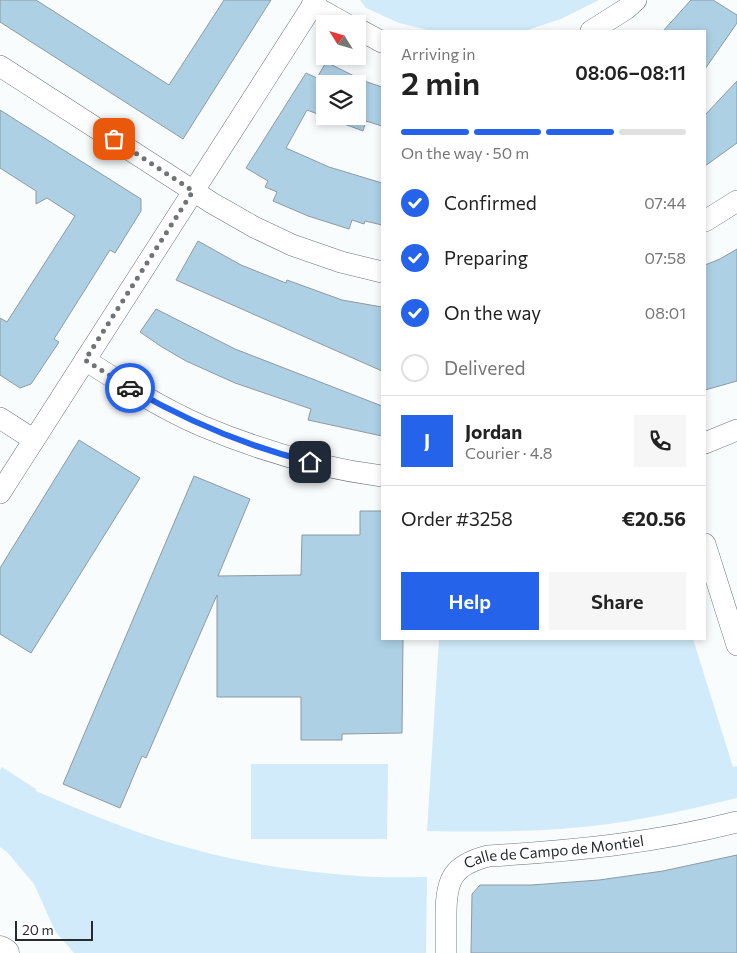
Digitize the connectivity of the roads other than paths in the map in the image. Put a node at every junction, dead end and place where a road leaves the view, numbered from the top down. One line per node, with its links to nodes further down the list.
1 (636, 0): 4 (street)
2 (314, 2): 3 (street); 8 (street)
3 (333, 15)
4 (593, 30)
5 (366, 33): 6 (street)
6 (381, 41)
7 (0, 66): 8 (street)
8 (193, 191): 11 (street); 12 (street)
9 (737, 201): 10 (street)
10 (706, 220)
11 (381, 272)
12 (85, 360): 15 (street); 17 (street)
13 (0, 418): 15 (street)
14 (737, 430): 16 (street)
15 (34, 440): 18 (street)
16 (706, 443)
17 (381, 476)
18 (0, 493)
19 (706, 547): 20 (street)
20 (737, 645)
21 (737, 822): 24 (street, Calle de Campo de Montiel)
22 (0, 950): 23 (street)
23 (6, 953)
24 (446, 953)

